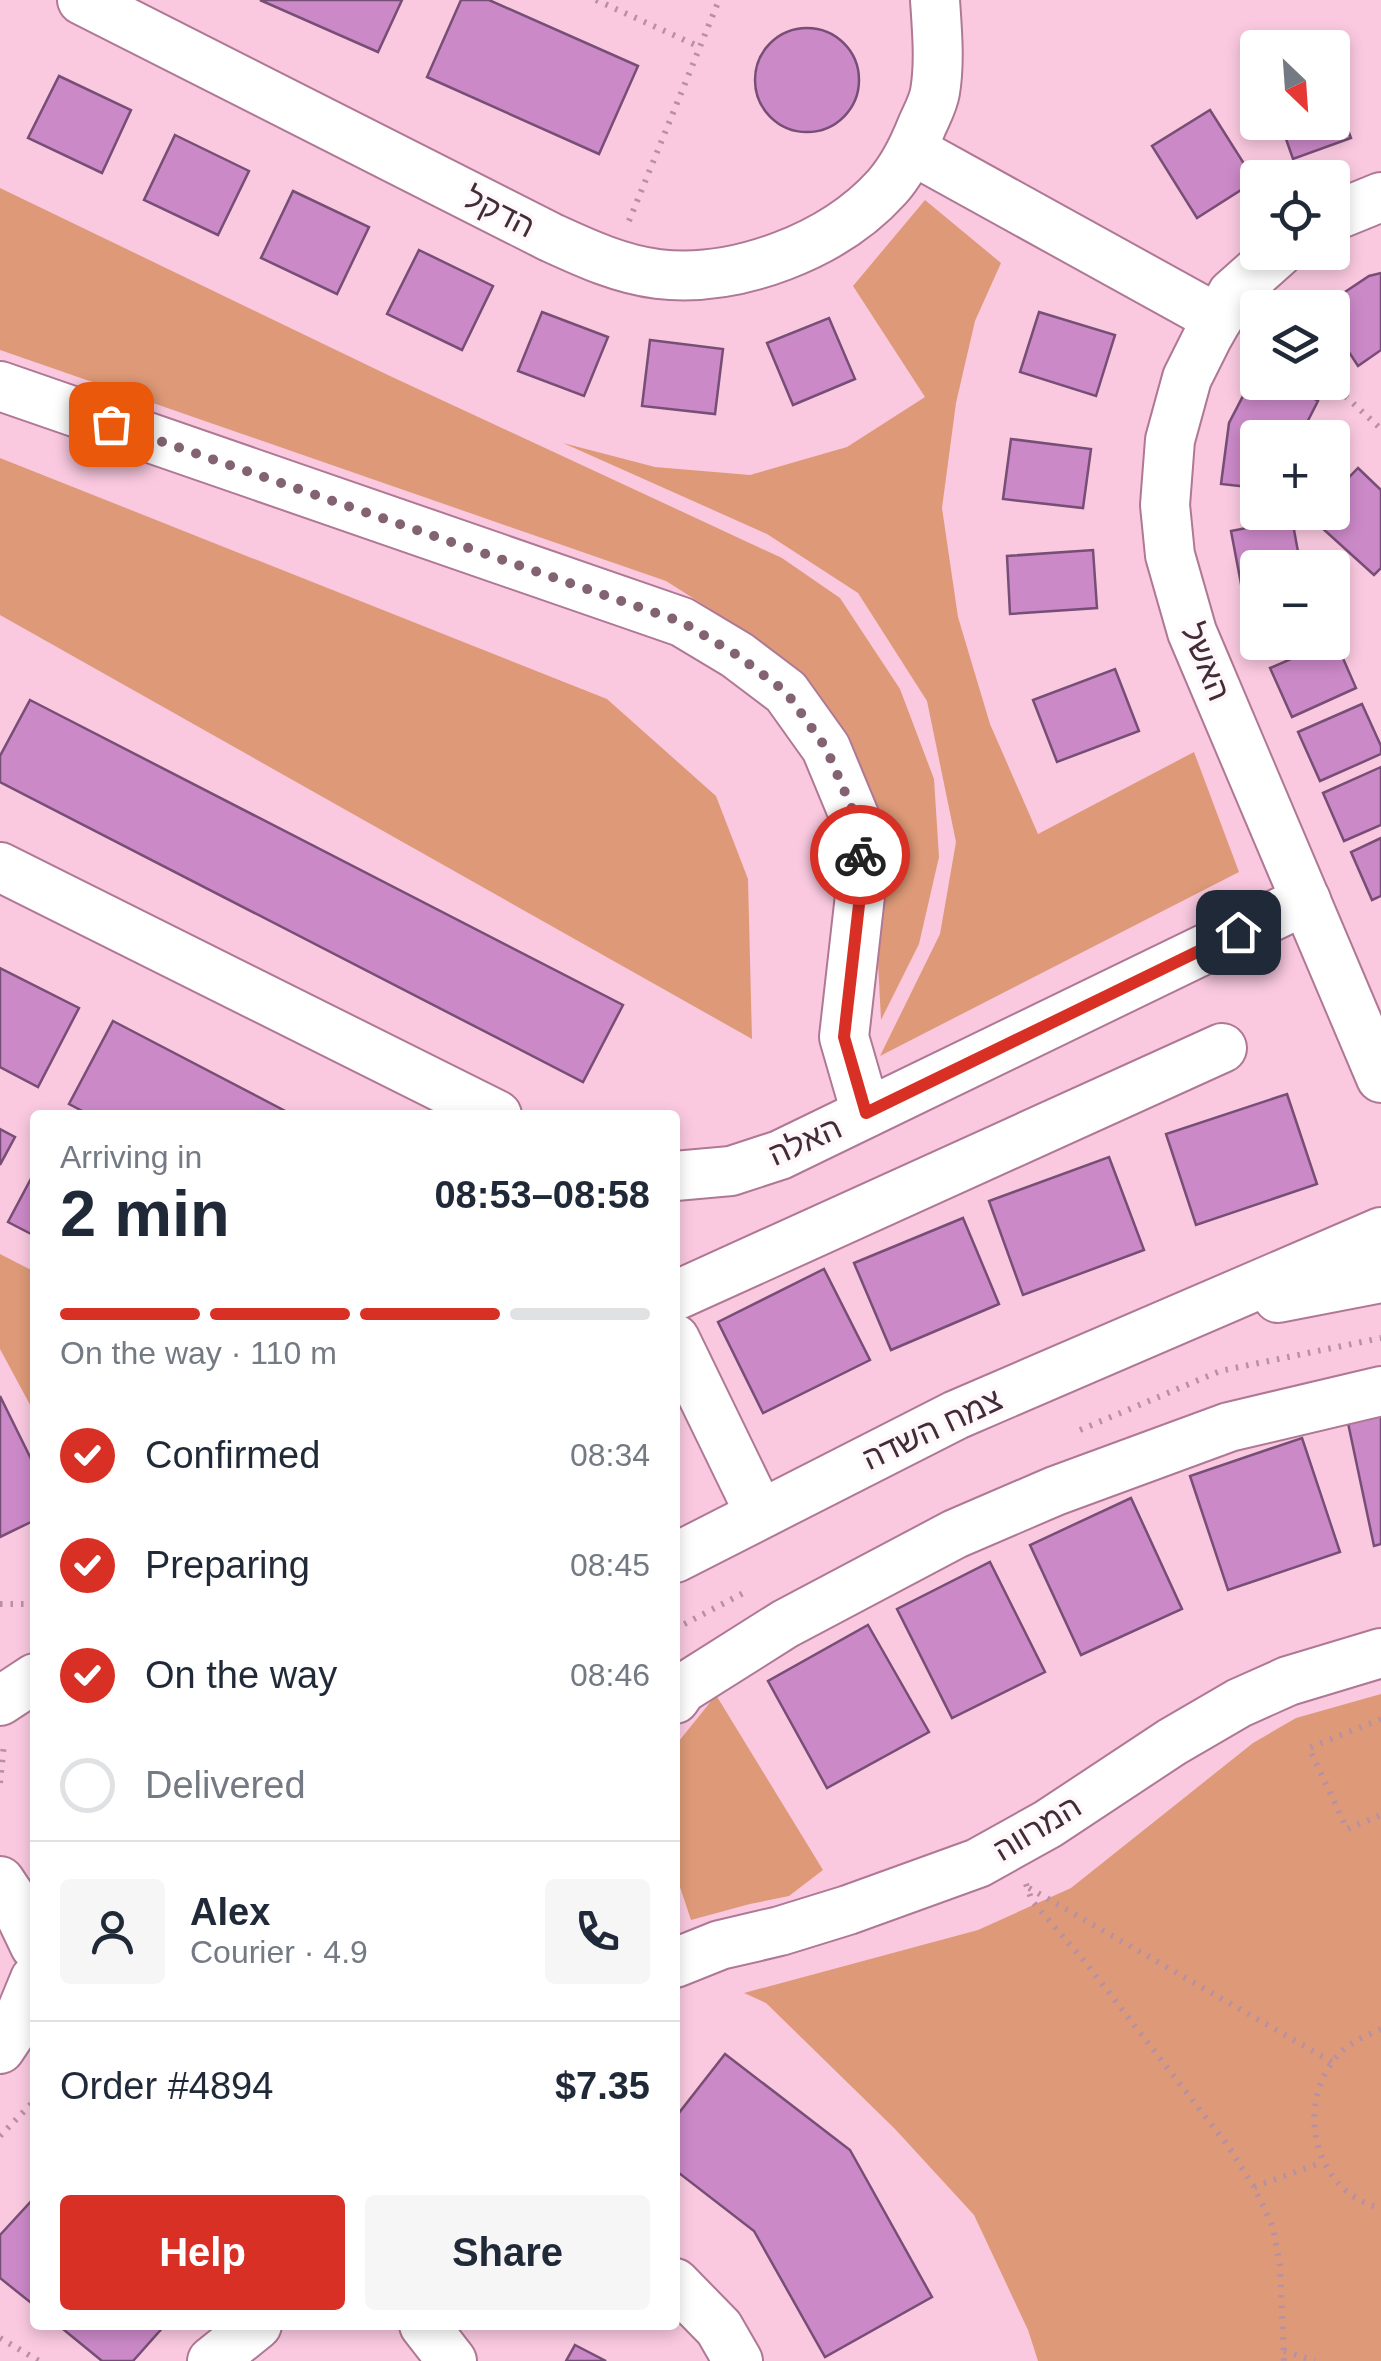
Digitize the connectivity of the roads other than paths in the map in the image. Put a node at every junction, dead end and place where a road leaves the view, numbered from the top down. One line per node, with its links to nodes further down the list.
1 (82, 0): 3 (street, הדקל)
2 (936, 0): 3 (street, הדקל)
3 (912, 150): 7 (street)
4 (1381, 197): 5 (street)
5 (1350, 209)
6 (1259, 270): 7 (street, האשל)
7 (1218, 319): 10 (street, האשל)
8 (0, 386): 14 (street)
9 (0, 867): 13 (street)
10 (1306, 900): 12 (street, האשל); 14 (street, האלה)
11 (1222, 1048): 18 (street)
12 (1381, 1078)
13 (487, 1110)
14 (866, 1113): 15 (street, האלה)
15 (680, 1176)
16 (1381, 1232): 19 (street, צמח השדה)
17 (1381, 1278): 19 (street, צמח השדה)
18 (680, 1294)
19 (1196, 1313): 22 (street, צמח השדה)
20 (680, 1349): 22 (street)
21 (1381, 1391): 26 (street)
22 (760, 1514): 23 (street, צמח השדה)
23 (680, 1555)
24 (1381, 1653): 32 (street, המרווה)
25 (30, 1681): 27 (street)
26 (680, 1692)
27 (0, 1700)
28 (0, 1860): 29 (street)
29 (30, 1868)
30 (0, 1881): 31 (street)
31 (30, 1936)
32 (680, 1962)
33 (30, 1991): 34 (street)
34 (0, 2049)
35 (30, 2057): 36 (street)
36 (0, 2074)
37 (680, 2288): 42 (street)
38 (251, 2330): 40 (street)
39 (428, 2330): 41 (street)
40 (212, 2361)
41 (452, 2361)
42 (738, 2361)

